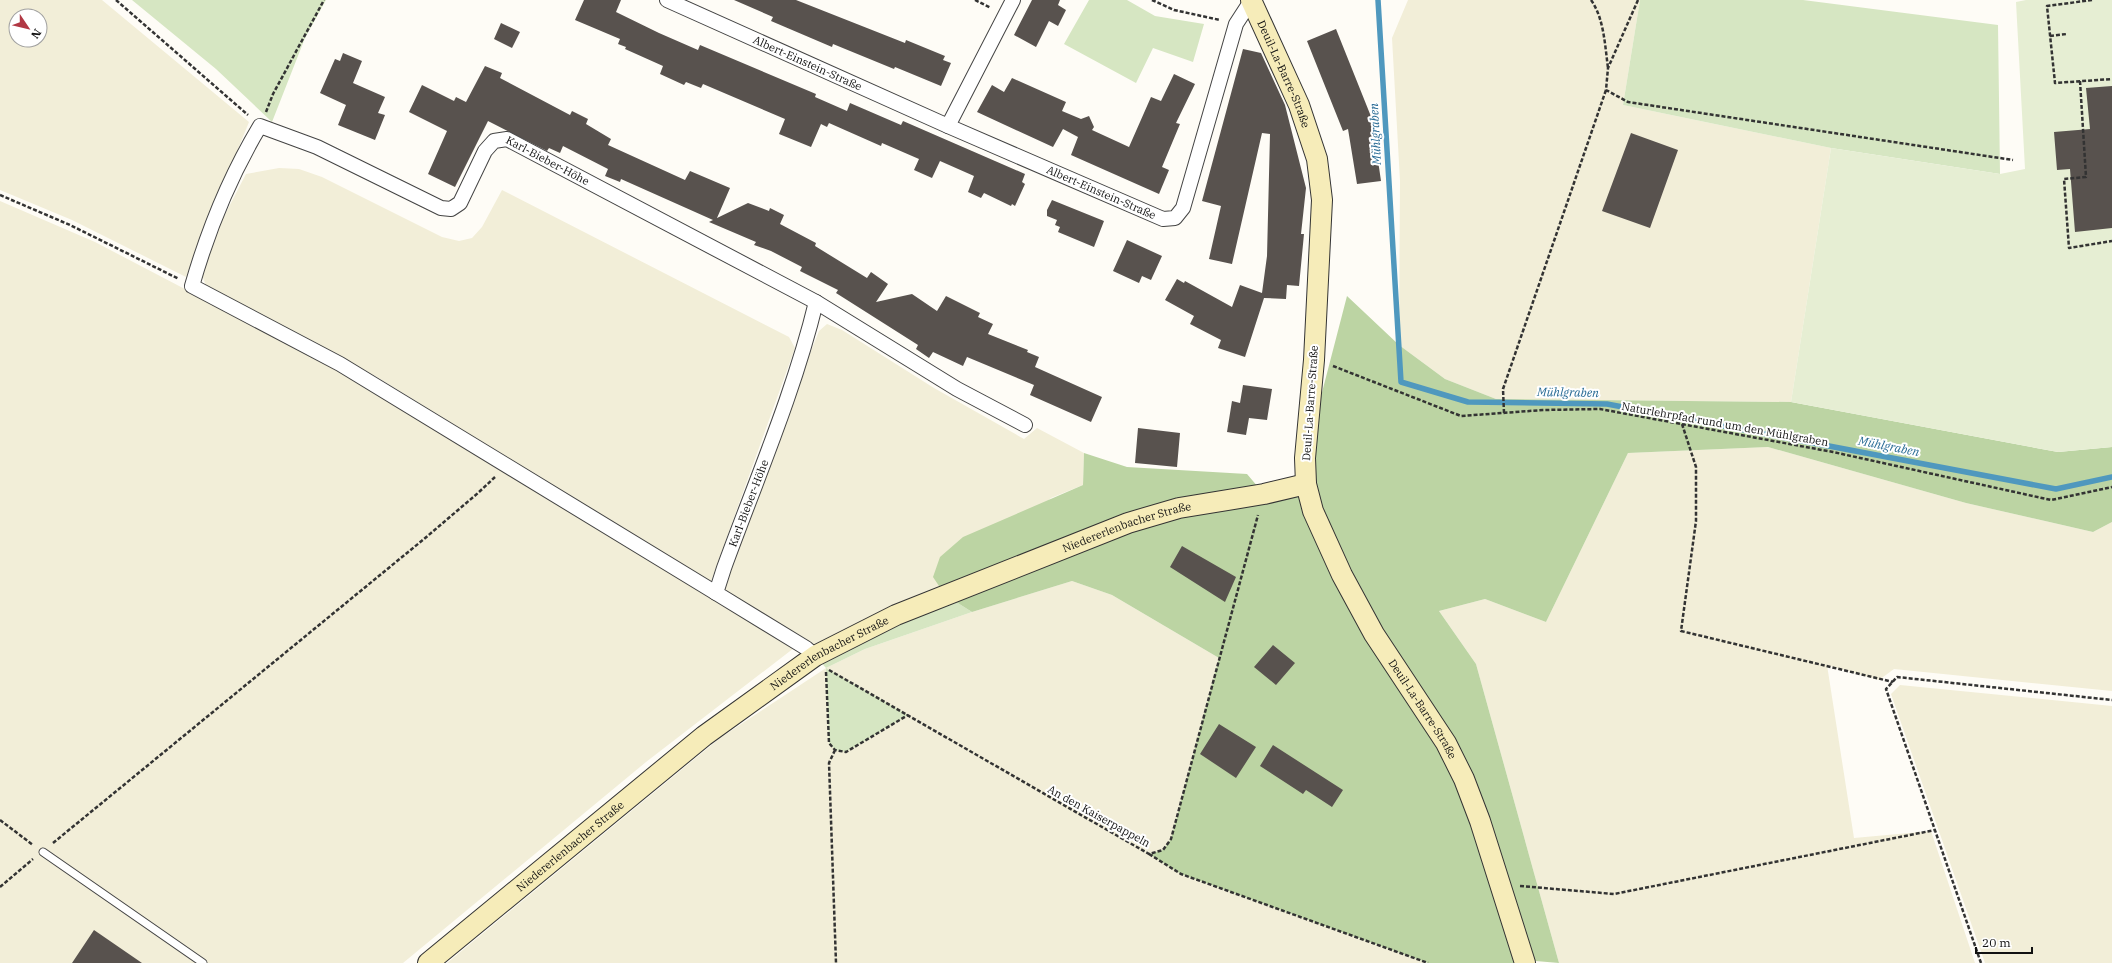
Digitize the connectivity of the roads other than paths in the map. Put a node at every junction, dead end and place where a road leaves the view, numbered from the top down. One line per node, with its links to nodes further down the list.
1 (667, 0): 4 (street, Albert-Einstein-Straße)
2 (1013, 0): 4 (street)
3 (1251, 0): 4 (street, Albert-Einstein-Straße); 7 (street, Deuil-La-Barre-Straße)
4 (948, 126)
5 (816, 302): 6 (street, Karl-Bieber-Höhe); 8 (street, Karl-Bieber-Höhe); 8 (street, Karl-Bieber-Höhe)
6 (1025, 425)
7 (1306, 484): 9 (street, Niedererlenbacher Straße); 13 (street, Deuil-La-Barre-Straße)
8 (716, 593): 9 (street)
9 (820, 662): 12 (street, Niedererlenbacher Straße)
10 (42, 852): 11 (lane)
11 (203, 963)
12 (428, 963)
13 (1525, 963)

